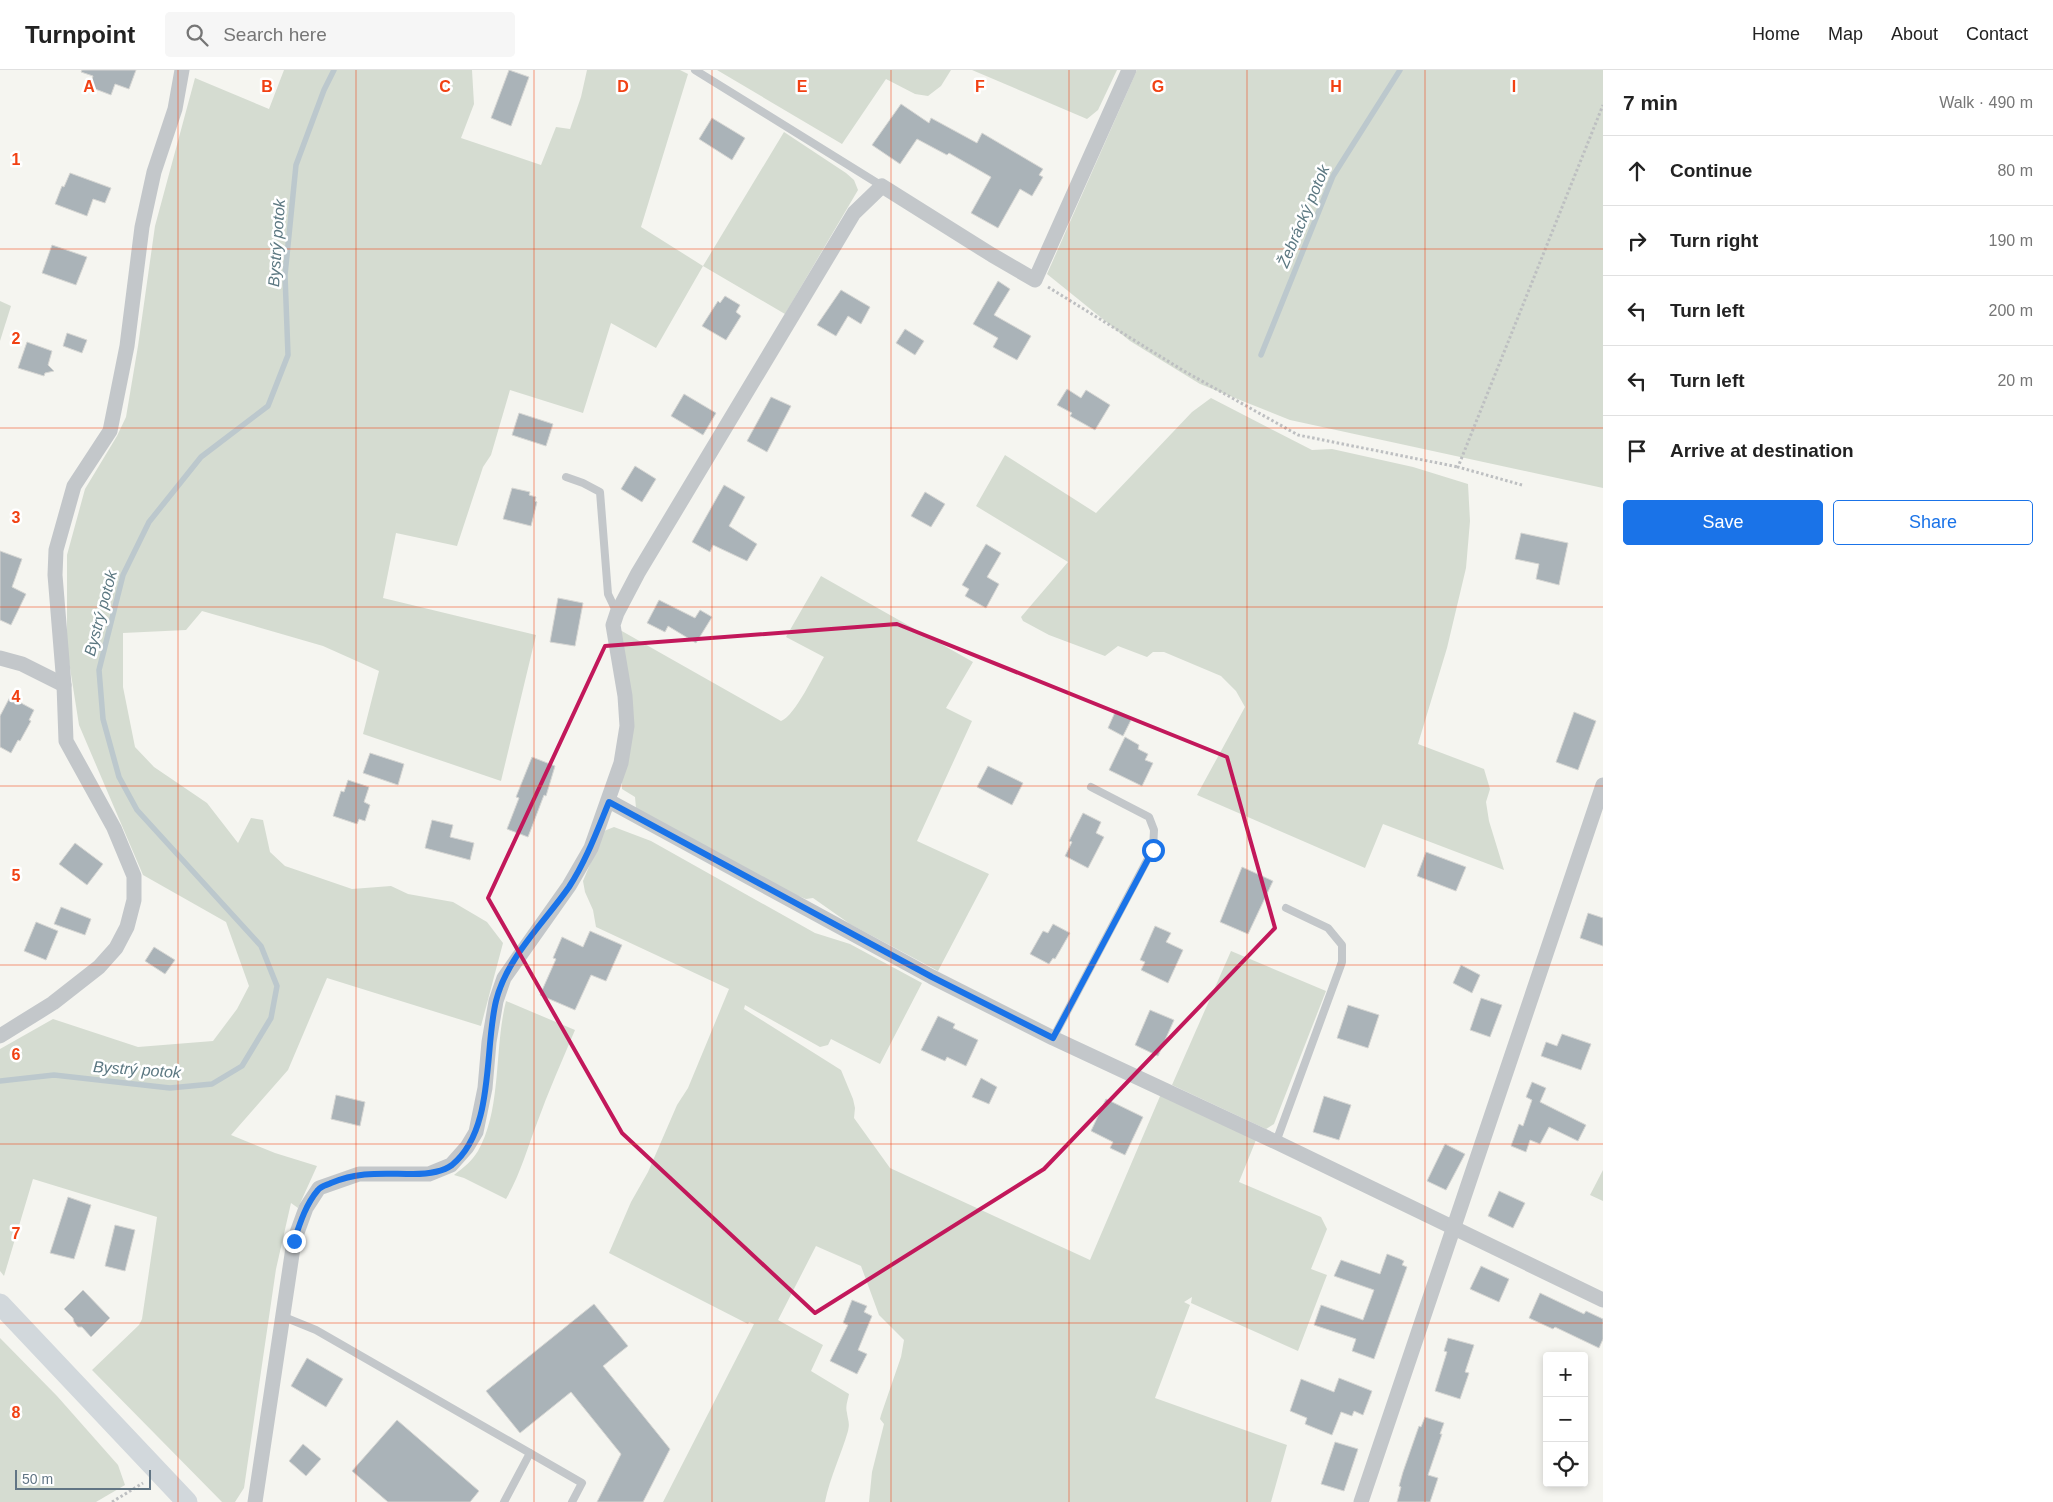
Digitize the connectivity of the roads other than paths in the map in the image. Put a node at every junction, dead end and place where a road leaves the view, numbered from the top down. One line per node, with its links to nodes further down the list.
1 (182, 70): 8 (street)
2 (695, 70): 4 (lane)
3 (1129, 70): 4 (street)
4 (882, 186): 6 (street)
5 (566, 477): 6 (lane)
6 (617, 613): 11 (street)
7 (0, 658): 8 (street)
8 (64, 685): 13 (street)
9 (1603, 786): 16 (street)
10 (1091, 787): 14 (lane)
11 (609, 802): 14 (street); 19 (street)
12 (1286, 908): 15 (lane)
13 (0, 1036)
14 (1053, 1038): 15 (street)
15 (1276, 1142): 16 (street)
16 (1454, 1228): 17 (street); 25 (street)
17 (1603, 1300)
18 (0, 1304): 21 (main road)
19 (284, 1317): 20 (lane); 22 (street)
20 (530, 1453): 23 (lane); 24 (lane)
21 (187, 1502)
22 (256, 1502)
23 (504, 1502)
24 (572, 1502)
25 (1361, 1502)

